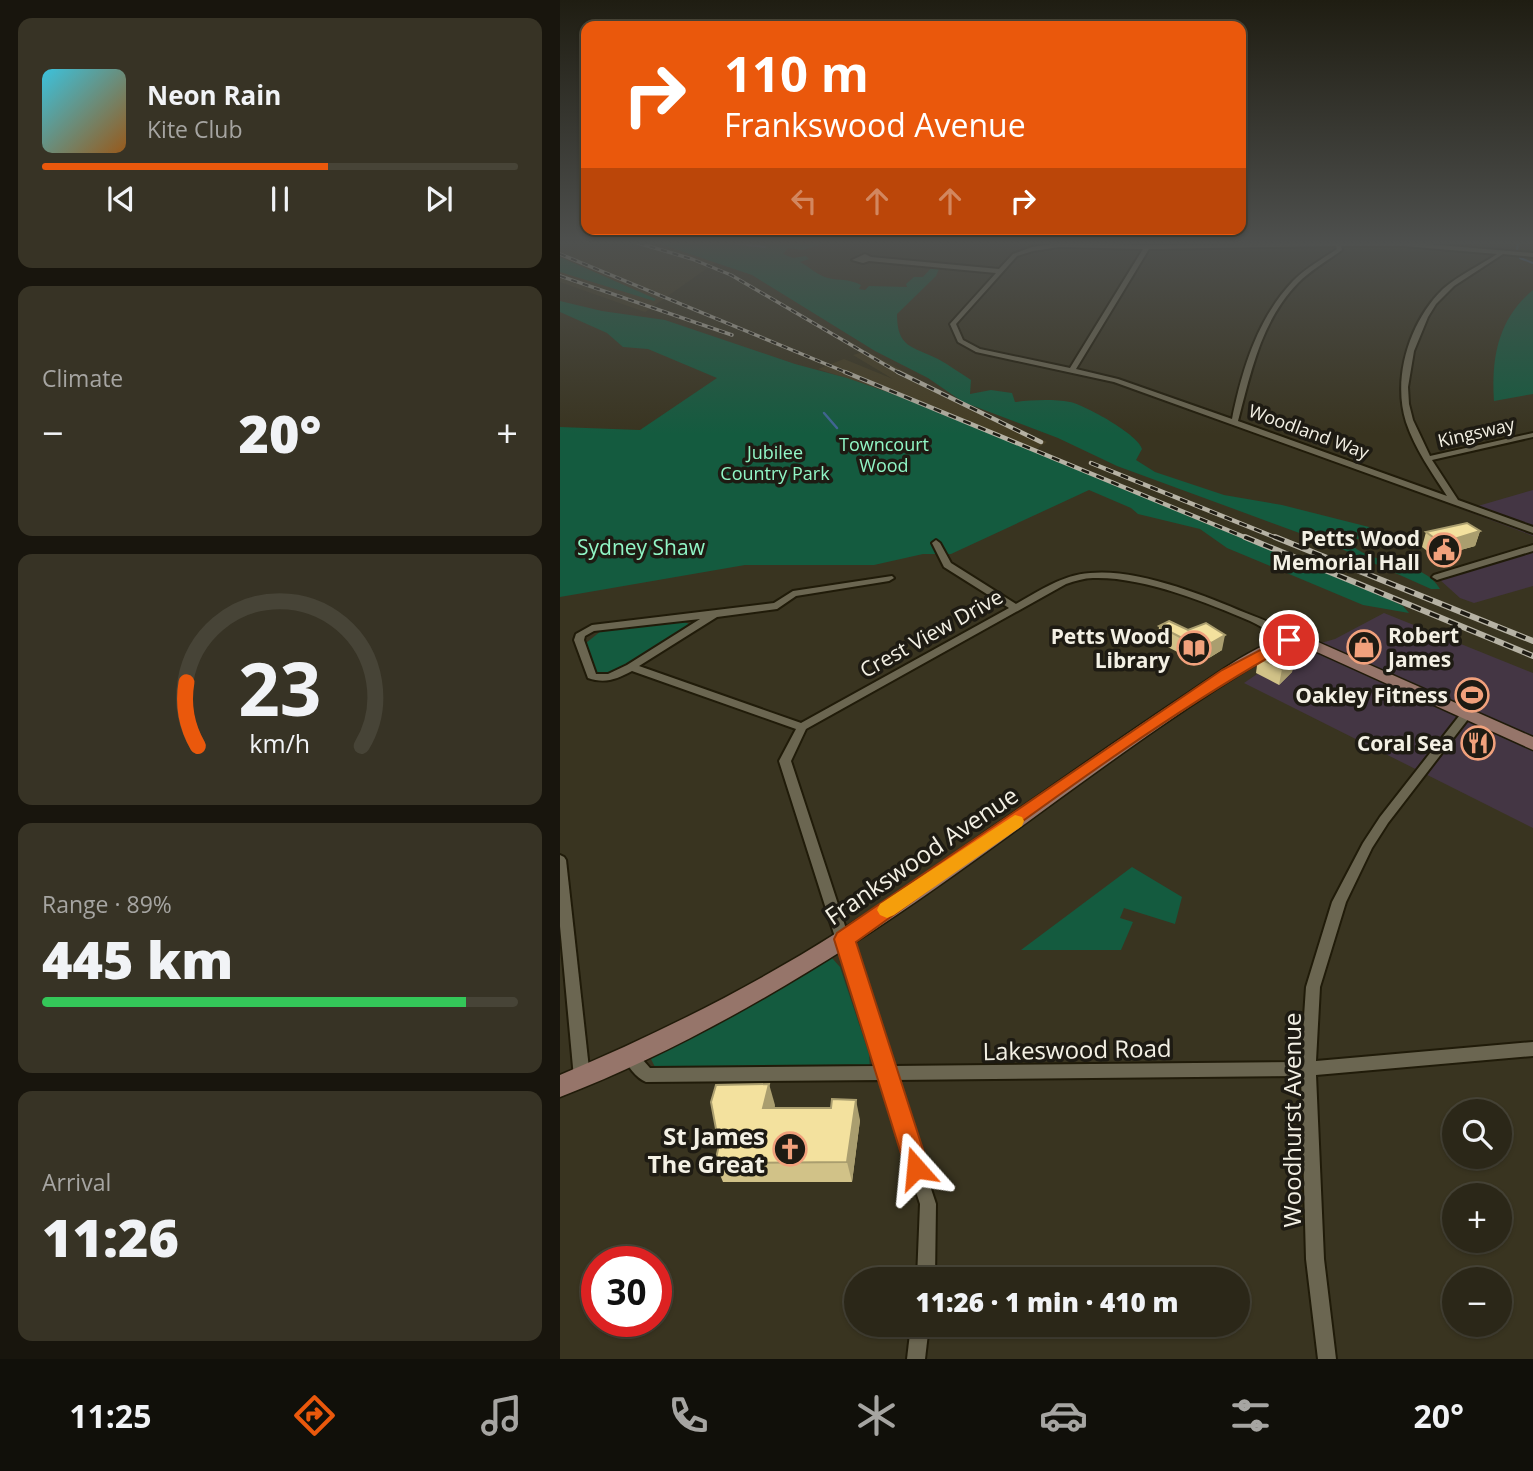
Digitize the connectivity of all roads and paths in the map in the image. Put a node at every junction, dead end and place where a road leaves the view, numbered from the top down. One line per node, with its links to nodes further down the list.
1 (968, 306): 5 (street, Woodland Way)
2 (1111, 306): 5 (street)
3 (1279, 306): 6 (street)
4 (1432, 306): 8 (street)
5 (1072, 370): 6 (street, Woodland Way)
6 (1235, 421): 9 (street, Woodland Way)
7 (1533, 435): 8 (street, Kingsway)
8 (1427, 459): 9 (street)
9 (1454, 500): 10 (street, Woodland Way)
10 (1533, 530)
11 (936, 543): 15 (street)
12 (1533, 548): 13 (street)
13 (1437, 577)
14 (888, 578): 16 (street)
15 (1015, 608): 17 (street, Crest View Drive); 20 (street, Crest View Drive)
16 (714, 614): 18 (street); 18 (street)
17 (1294, 640): 19 (street); 23 (street, Frankswood Avenue)
18 (631, 667): 20 (street)
19 (1467, 714): 21 (street); 26 (street, Woodhurst Avenue)
20 (802, 727): 23 (street)
21 (1533, 744)
22 (560, 860): 28 (street)
23 (844, 939): 25 (street, Frankswood Avenue); 27 (street)
24 (1533, 1049): 26 (street, Lakeswood Road)
25 (630, 1056): 27 (street, Lakeswood Road); 28 (street, Frankswood Avenue)
26 (1308, 1069): 27 (street, Lakeswood Road); 33 (street, Woodhurst Avenue)
27 (886, 1074): 30 (street)
28 (582, 1078): 29 (street, Frankswood Avenue)
29 (560, 1086)
30 (926, 1267)
31 (919, 1337): 32 (street)
32 (916, 1359)
33 (1327, 1359)

